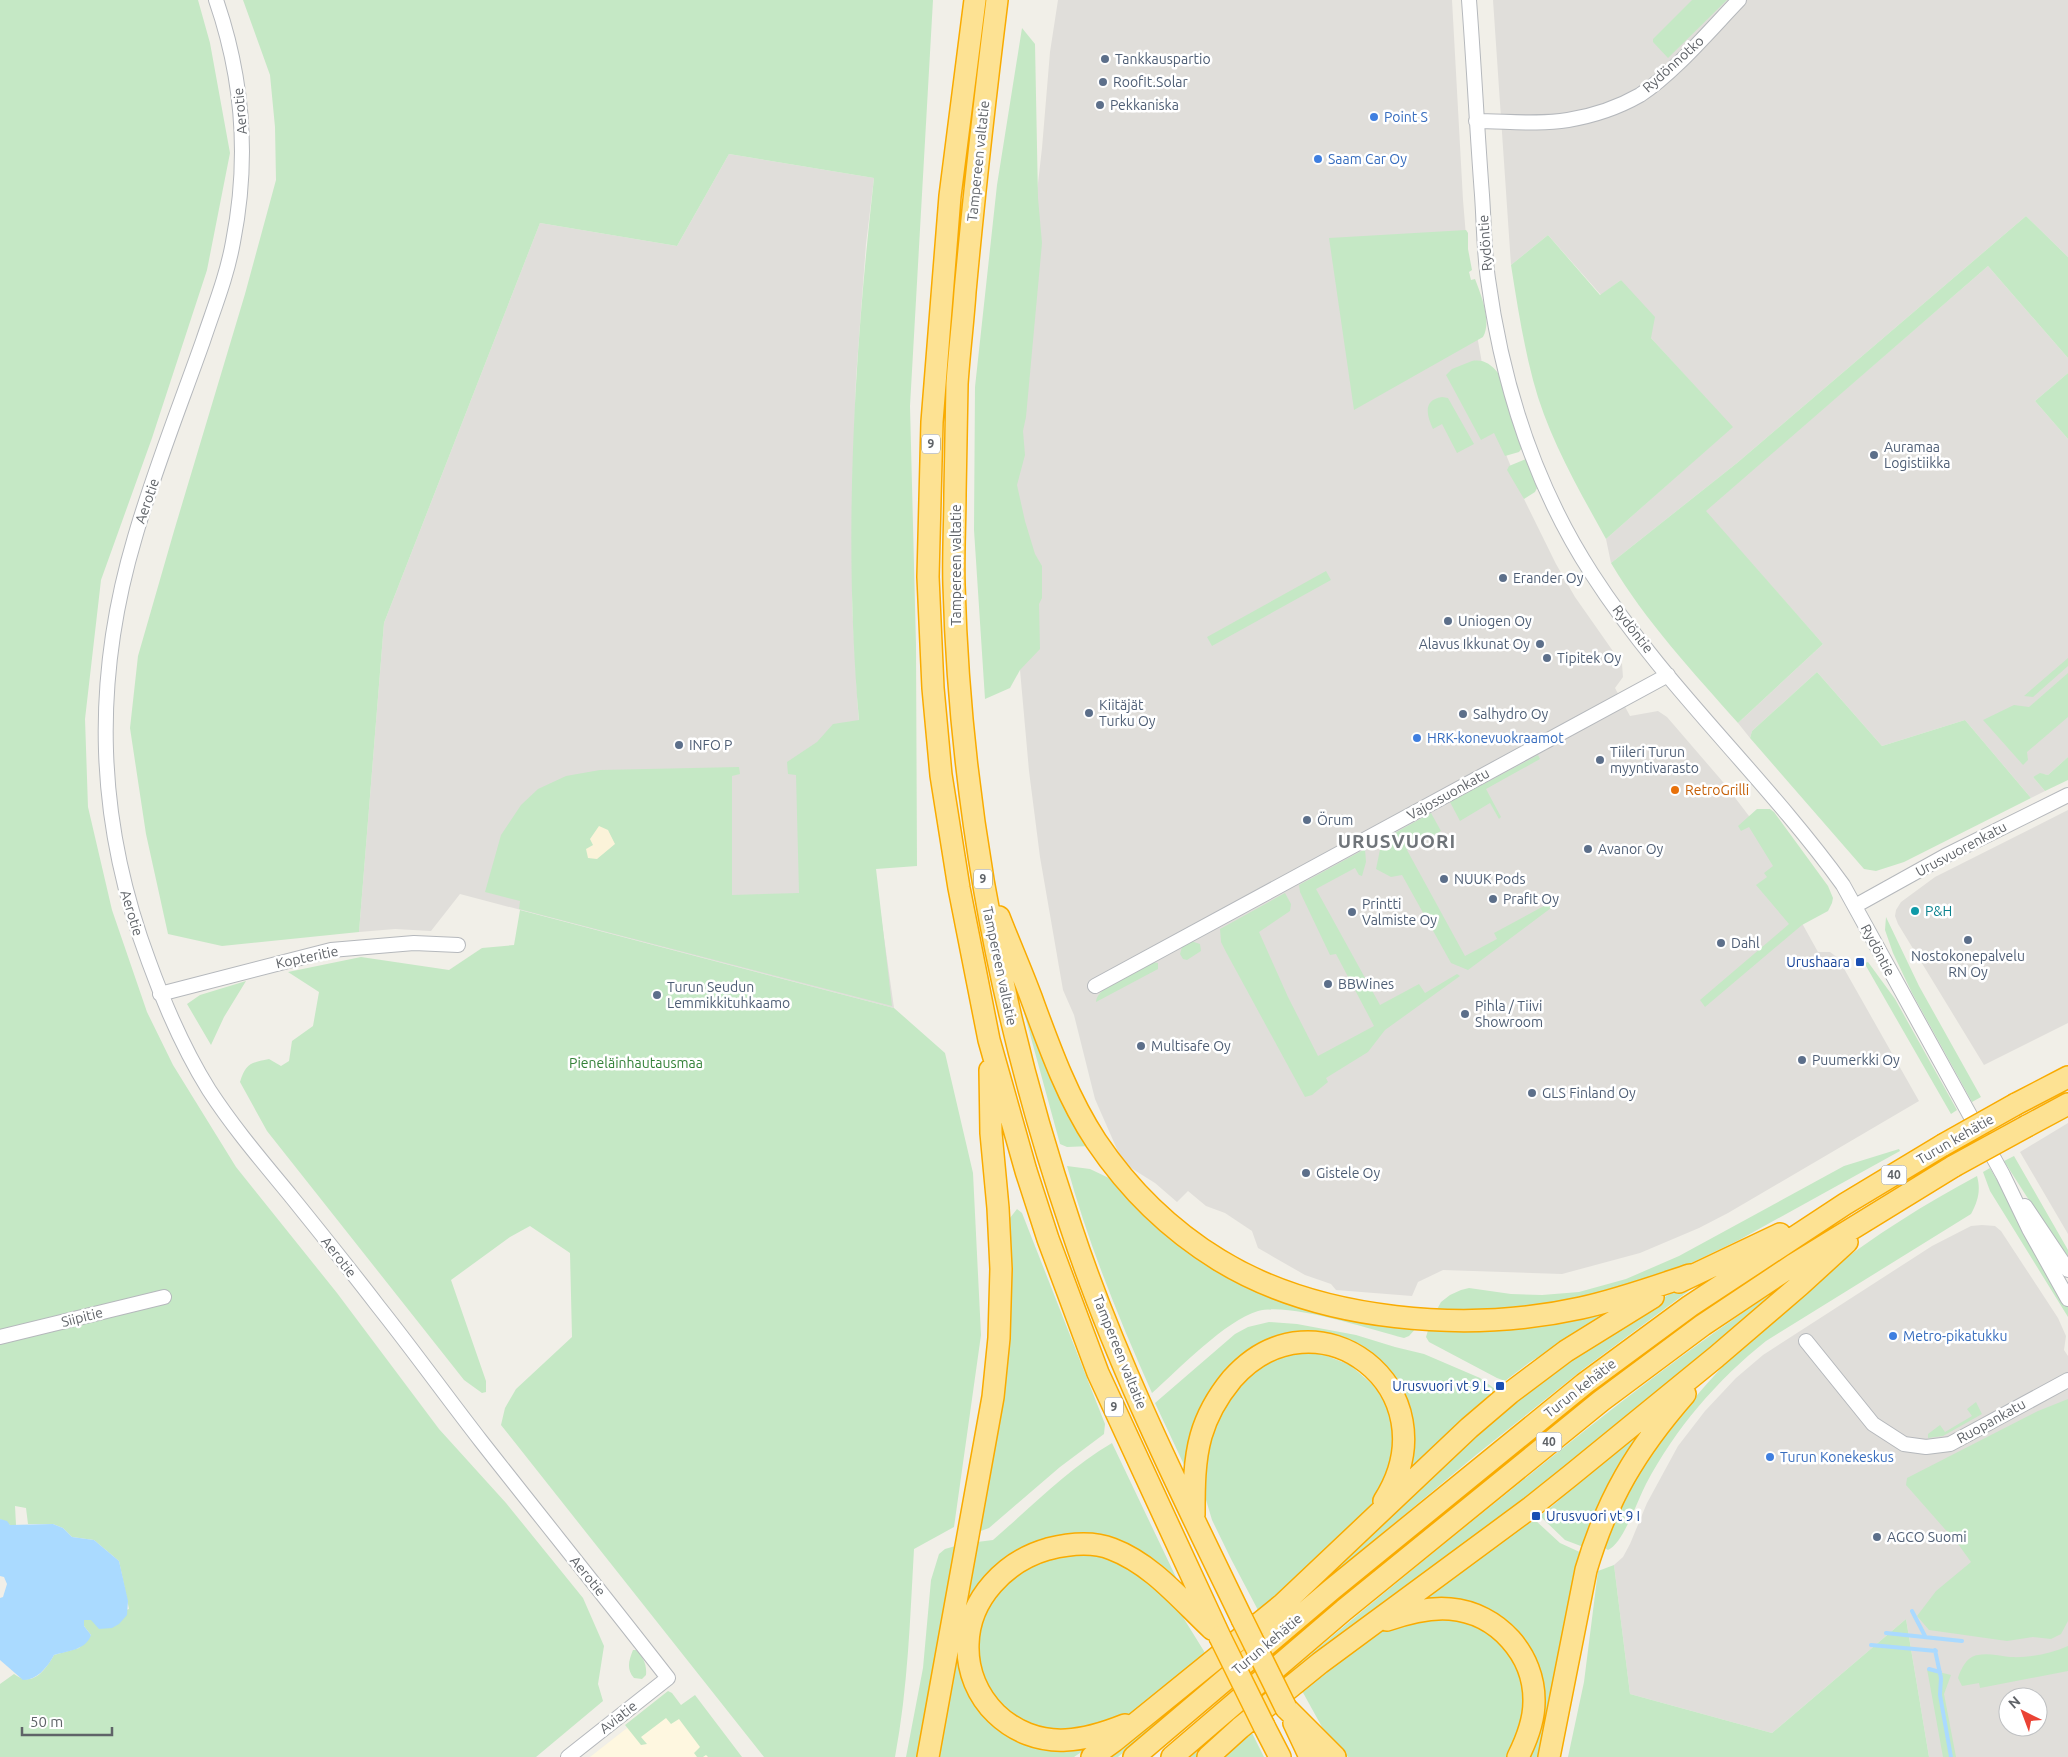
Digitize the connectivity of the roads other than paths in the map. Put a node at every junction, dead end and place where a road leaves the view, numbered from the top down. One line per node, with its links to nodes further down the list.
1 (216, 0): 15 (street, Aerotie)
2 (975, 0): 16 (highway, Tampereen valtatie / 9)
3 (997, 0): 7 (highway, Tampereen valtatie / 9)
4 (1003, 0): 7 (highway)
5 (1470, 0): 8 (street, Rydöntie)
6 (1739, 0): 8 (street, Rydönnotko)
7 (993, 33): 11 (highway, Tampereen valtatie / 9)
8 (1476, 121): 9 (street, Rydöntie)
9 (1668, 675): 12 (street, Rydöntie); 14 (street, Vajossuonkatu)
10 (2068, 795): 12 (street, Urusvuorenkatu)
11 (982, 873): 23 (highway); 31 (highway, Tampereen valtatie / 9)
12 (1855, 906): 19 (street, Rydöntie)
13 (458, 945): 15 (street, Kopteritie)
14 (1095, 986)
15 (160, 994): 34 (street, Aerotie)
16 (989, 1040): 33 (highway, Tampereen valtatie / 9); 38 (highway)
17 (2068, 1077): 20 (highway, Turun kehätie / 40, bridge)
18 (2068, 1104): 21 (highway, Turun kehätie / 40, bridge)
19 (2003, 1175): 22 (street, Rydöntie); 25 (street, Rydöntie)
20 (1845, 1204): 23 (highway); 40 (highway, Turun kehätie / 40)
21 (1887, 1205): 28 (highway); 41 (highway, Turun kehätie / 40)
22 (2068, 1270)
23 (1690, 1275): 30 (highway)
24 (164, 1297): 26 (street, Siipitie)
25 (2068, 1299)
26 (0, 1337)
27 (1806, 1341): 29 (street, Ruopankatu)
28 (1716, 1357): 32 (highway); 47 (highway)
29 (2068, 1380)
30 (1373, 1518): 31 (highway); 36 (highway)
31 (1194, 1520): 35 (highway, Tampereen valtatie / 9, bridge)
32 (1370, 1626): 42 (highway); 46 (highway)
33 (1220, 1636): 36 (highway); 43 (highway, Tampereen valtatie / 9, bridge)
34 (668, 1678): 37 (street, Aviatie)
35 (1286, 1708): 44 (highway, Tampereen valtatie / 9); 45 (highway)
36 (1141, 1719): 39 (highway)
37 (568, 1757)
38 (928, 1757)
39 (1092, 1757)
40 (1134, 1757)
41 (1172, 1757)
42 (1208, 1757)
43 (1280, 1757)
44 (1310, 1757)
45 (1335, 1757)
46 (1518, 1757)
47 (1549, 1757)

